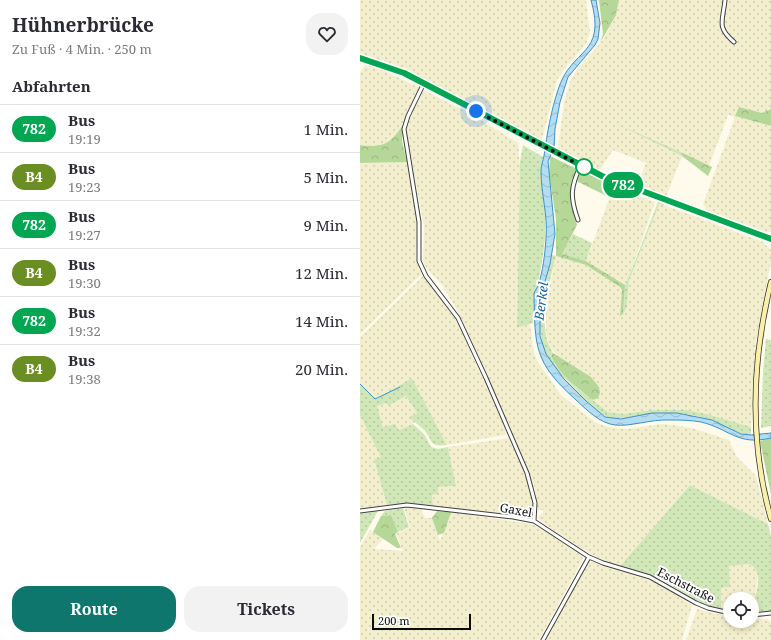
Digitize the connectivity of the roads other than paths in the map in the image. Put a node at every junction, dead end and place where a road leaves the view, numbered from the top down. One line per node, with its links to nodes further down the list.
1 (725, 0): 2 (street)
2 (734, 42)
3 (360, 58): 4 (main road)
4 (424, 83): 5 (main road); 11 (street)
5 (581, 165): 6 (street); 7 (main road)
6 (578, 220)
7 (771, 239)
8 (771, 282): 10 (main road)
9 (360, 511): 11 (street, Gaxel)
10 (771, 519)
11 (534, 521): 12 (street, Gaxel)
12 (589, 557): 13 (street, Eschstraße); 16 (street)
13 (723, 611)
14 (771, 613): 15 (street)
15 (759, 614)
16 (543, 640)

